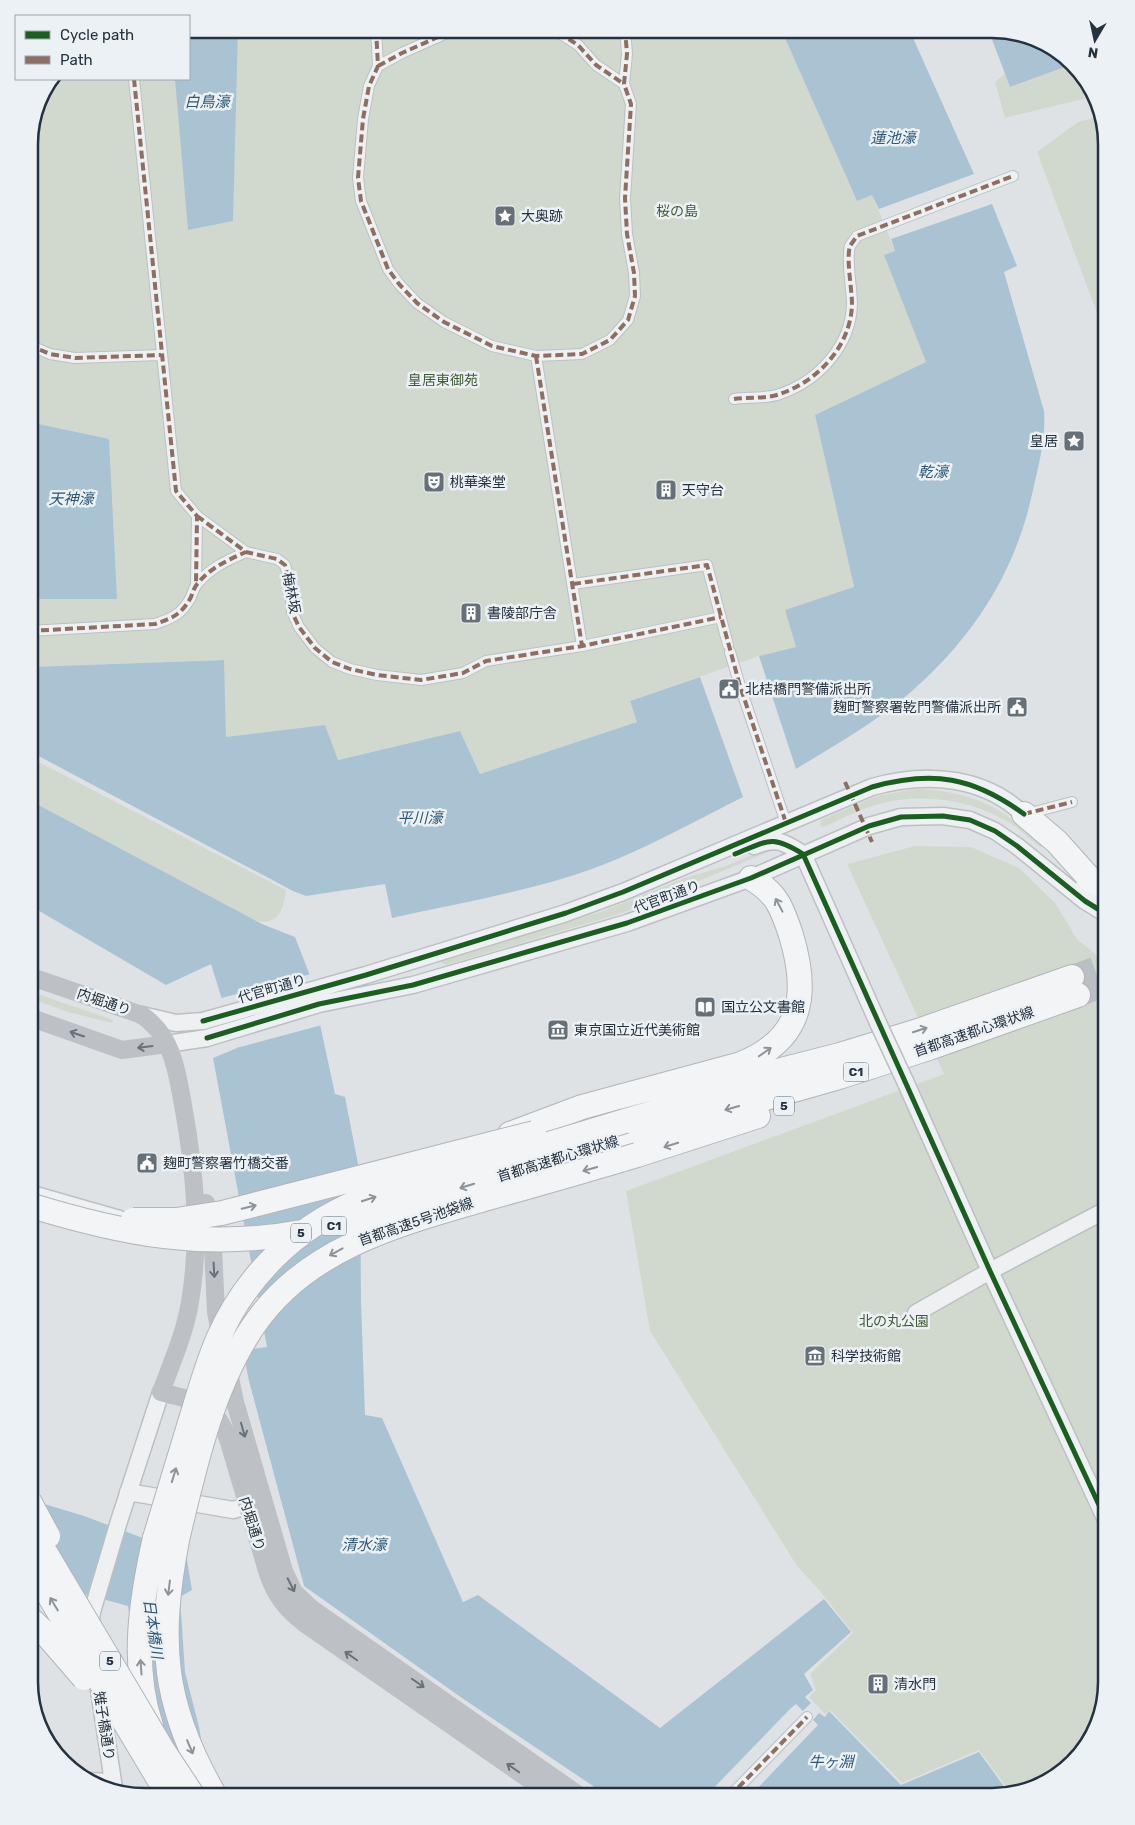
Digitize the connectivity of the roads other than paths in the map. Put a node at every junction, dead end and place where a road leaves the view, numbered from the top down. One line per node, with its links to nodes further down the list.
1 (376, 38): 5 (street)
2 (435, 38): 5 (street)
3 (567, 38): 7 (street)
4 (626, 38): 7 (street)
5 (378, 66): 11 (street)
6 (134, 80): 10 (street)
7 (624, 84): 11 (street)
8 (1013, 176): 12 (street)
9 (38, 349): 10 (street)
10 (162, 355): 13 (street)
11 (536, 356): 16 (street)
12 (734, 399)
13 (196, 516): 14 (street); 15 (street)
14 (246, 552): 15 (street); 19 (street, 梅林坂)
15 (196, 584): 18 (street)
16 (573, 584): 17 (street); 19 (street)
17 (721, 617): 19 (street, 梅林坂); 22 (street)
18 (38, 630)
19 (582, 646)
20 (1072, 802): 21 (street)
21 (1024, 814): 22 (street, 代官町通り); 26 (highway); 27 (street, 代官町通り)
22 (786, 823): 24 (street, 代官町通り)
23 (803, 854): 24 (street); 25 (street, 代官町通り); 28 (street, 代官町通り); 44 (street, bridge)
24 (685, 866): 29 (street, 代官町通り)
25 (751, 878): 30 (street, 代官町通り); 38 (highway, one-way to 25)
26 (1098, 883)
27 (1098, 896)
28 (1098, 909)
29 (556, 916): 30 (street); 32 (street, 代官町通り)
30 (582, 936): 32 (street, 代官町通り)
31 (38, 979): 33 (main road, 内堀通り)
32 (317, 997): 33 (street, 代官町通り); 35 (street, 代官町通り)
33 (142, 1015): 35 (main road, 内堀通り)
34 (38, 1020): 35 (main road, one-way to 34)
35 (167, 1044): 43 (main road, 内堀通り)
36 (929, 1048): 37 (highway, 首都高速都心環状線 / C1, one-way to 36); 38 (highway, 首都高速5号池袋線 / 5, one-way to 38)
37 (840, 1055): 38 (highway, 首都高速5号池袋線 / 5)
38 (627, 1124): 40 (highway, 首都高速都心環状線, one-way to 38, bridge); 41 (highway, 首都高速都心環状線 / C1, one-way to 41, bridge); 61 (highway, 首都高速5号池袋線 / 5, one-way to 38, bridge); 63 (highway, 首都高速5号池袋線 / 5, one-way to 63, bridge)
39 (38, 1194): 43 (street)
40 (38, 1200)
41 (38, 1208)
42 (1098, 1214): 44 (street)
43 (204, 1226): 46 (main road, 内堀通り); 65 (main road, 内堀通り, one-way to 65)
44 (990, 1271): 45 (street); 48 (street)
45 (916, 1313)
46 (161, 1392): 47 (street, 雉子橋通り); 49 (main road, 内堀通り)
47 (128, 1492): 49 (street); 55 (street, 雉子橋通り)
48 (1098, 1503)
49 (247, 1506): 64 (main road, 内堀通り, one-way to 49)
50 (38, 1517): 56 (highway, bridge)
51 (38, 1540): 56 (highway, 5, bridge)
52 (38, 1577): 58 (highway, 5, one-way to 52, bridge)
53 (38, 1625): 55 (street)
54 (38, 1627): 58 (highway, bridge)
55 (90, 1634): 59 (street, 雉子橋通り)
56 (126, 1689): 62 (highway, 5, bridge)
57 (807, 1717): 66 (street)
58 (136, 1742): 60 (highway, 5, bridge)
59 (113, 1783)
60 (163, 1787)
61 (178, 1787)
62 (187, 1787)
63 (210, 1787)
64 (542, 1787)
65 (568, 1788)
66 (738, 1788)

